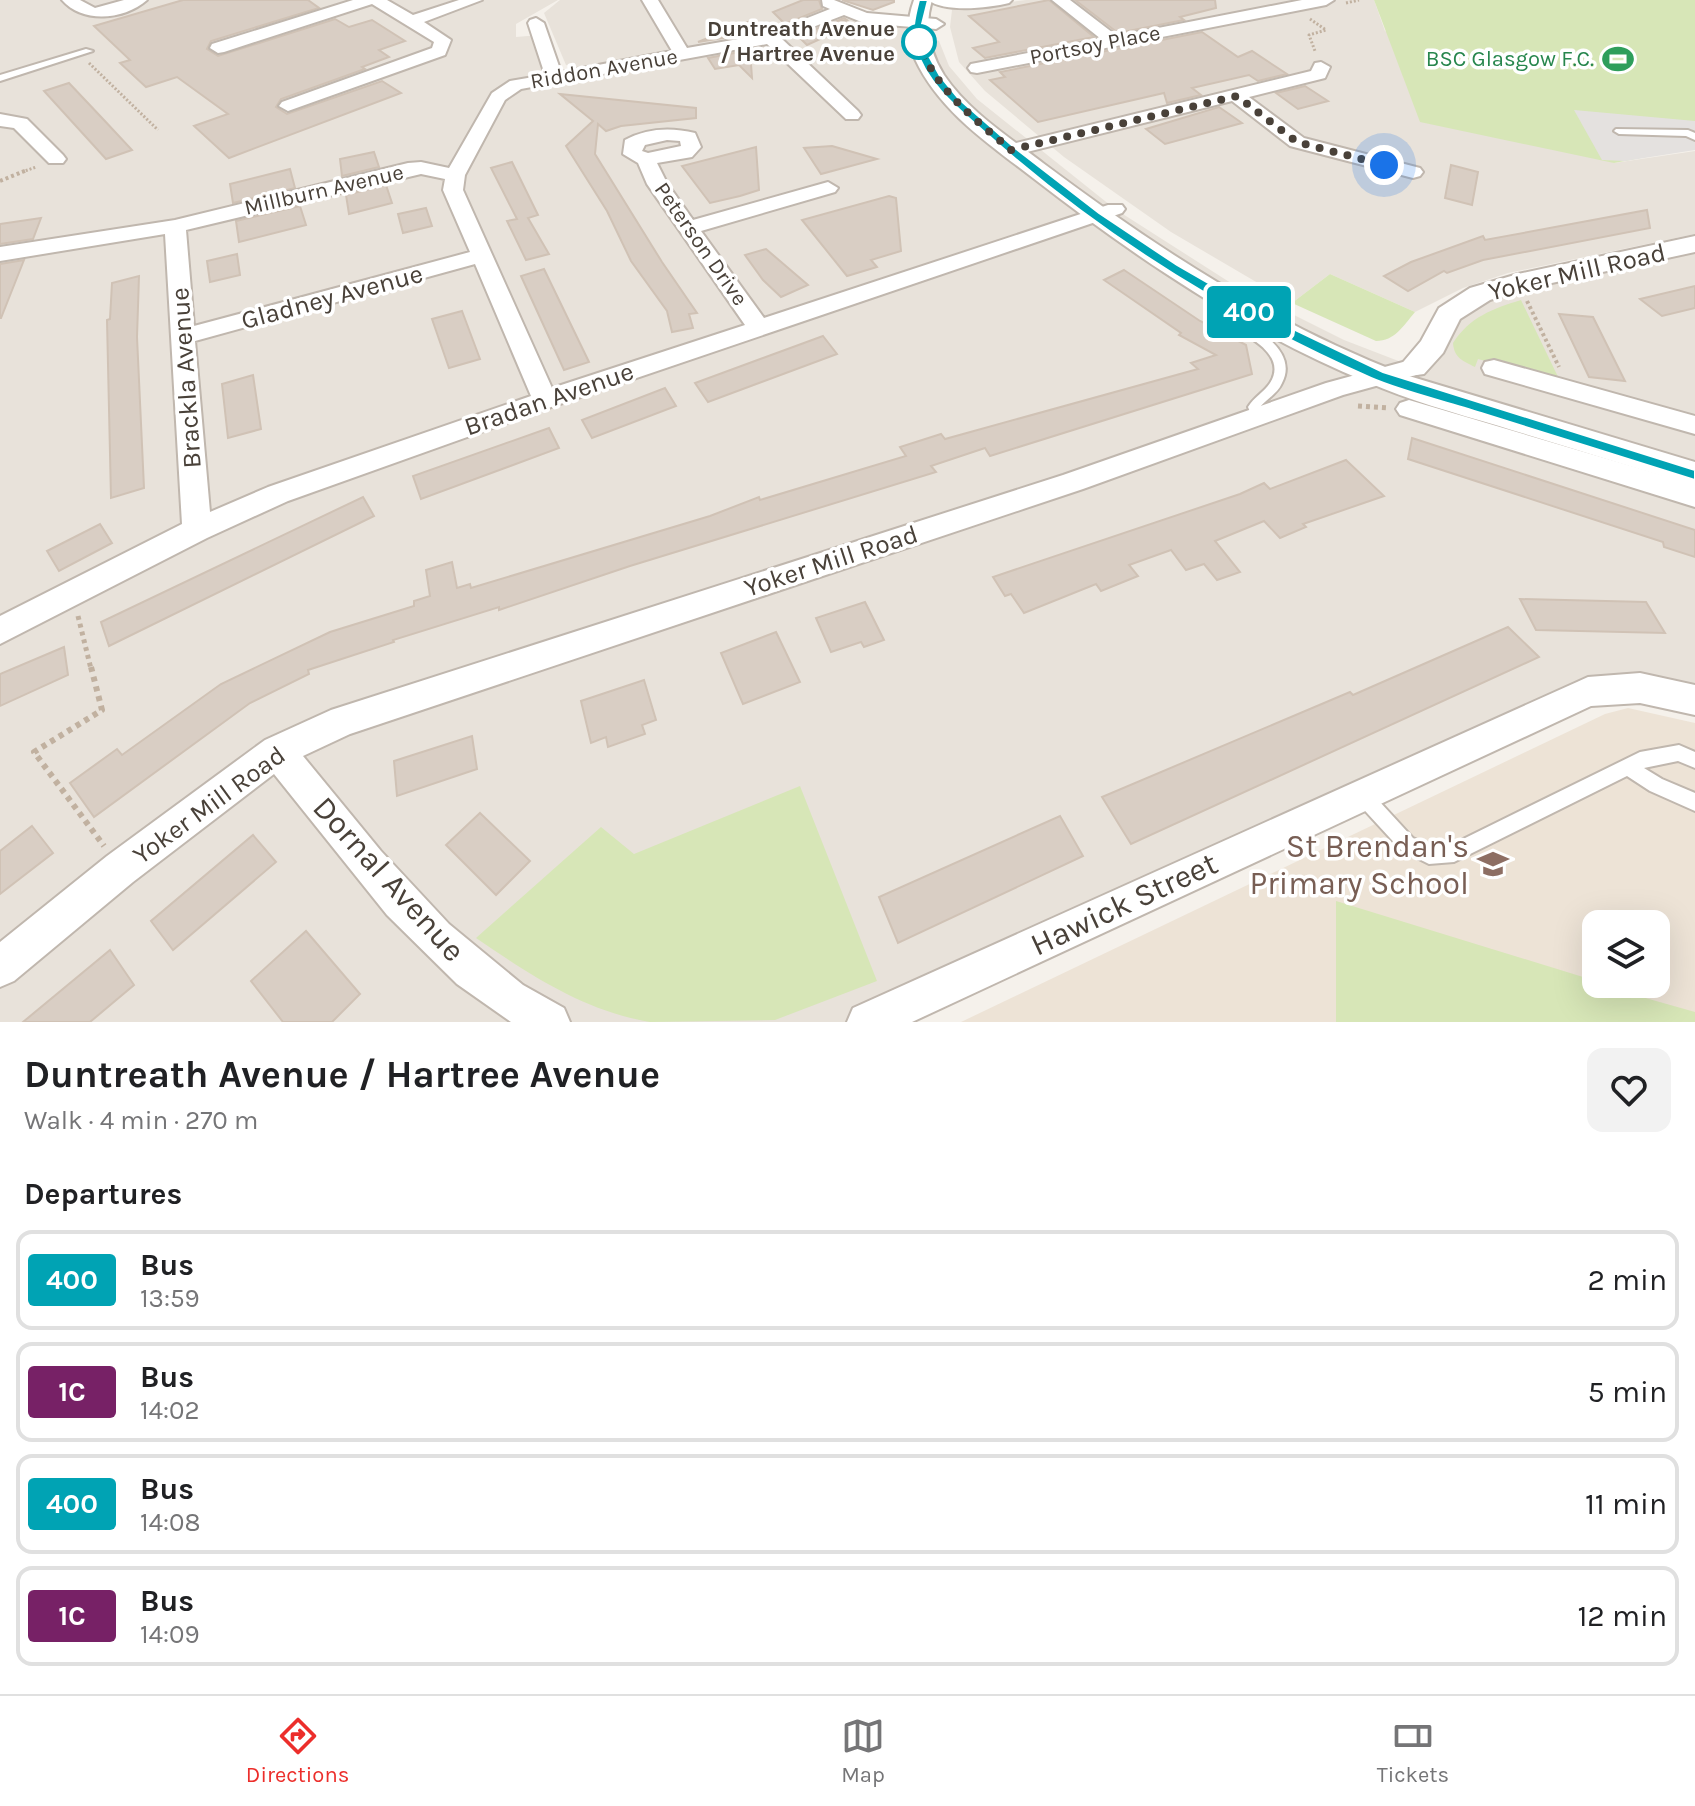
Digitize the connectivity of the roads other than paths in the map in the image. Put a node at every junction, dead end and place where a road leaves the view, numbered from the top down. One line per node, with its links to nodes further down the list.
1 (70, 0): 2 (street)
2 (139, 0)
3 (369, 0): 19 (street)
4 (376, 0): 13 (street)
5 (474, 0): 13 (street)
6 (650, 0): 21 (street)
7 (823, 0): 12 (street)
8 (1004, 0): 11 (street)
9 (1060, 0): 18 (street)
10 (1326, 0): 14 (street, Portsoy Place)
11 (932, 8): 12 (street); 32 (street)
12 (843, 10): 17 (street, Riddon Avenue)
13 (411, 21): 27 (street)
14 (1213, 22): 16 (street); 18 (street, Portsoy Place)
15 (536, 23): 24 (street)
16 (1232, 34)
17 (771, 38): 21 (street, Riddon Avenue); 28 (street)
18 (1115, 42): 23 (street, Portsoy Place)
19 (218, 48)
20 (84, 53): 25 (lane)
21 (683, 55): 24 (street, Riddon Avenue)
22 (1321, 67): 26 (street)
23 (977, 68)
24 (554, 77): 36 (street, Riddon Avenue)
25 (0, 78)
26 (1237, 96): 32 (street); 35 (street)
27 (288, 106)
28 (852, 115)
29 (0, 120): 33 (street)
30 (1619, 131): 31 (lane)
31 (1695, 137)
32 (1021, 147): 38 (street)
33 (56, 159)
34 (646, 159): 40 (street, Peterson Drive)
35 (1413, 172)
36 (455, 175): 39 (street, Millburn Avenue); 43 (street)
37 (828, 188): 40 (street)
38 (1105, 212): 45 (street, Bradan Avenue); 47 (street); 49 (street)
39 (175, 226): 42 (street, Millburn Avenue); 46 (street, Brackla Avenue)
40 (688, 228): 45 (street, Peterson Drive)
41 (1691, 249): 47 (street, Yoker Mill Road)
42 (0, 254)
43 (481, 256): 46 (street, Gladney Avenue); 50 (street)
44 (1228, 320): 52 (lane)
45 (759, 328): 50 (street, Bradan Avenue)
46 (183, 337): 58 (street, Brackla Avenue)
47 (1414, 367): 49 (street, Yoker Mill Road); 55 (street)
48 (1494, 368): 53 (street)
49 (1378, 376): 52 (street, Yoker Mill Road); 54 (street)
50 (545, 400): 58 (street, Bradan Avenue)
51 (1409, 409): 54 (street)
52 (1258, 416): 61 (street, Yoker Mill Road)
53 (1695, 425)
54 (1556, 443): 56 (street); 57 (street)
55 (1695, 452)
56 (1695, 474)
57 (1695, 496)
58 (197, 530): 59 (street, Bradan Avenue)
59 (0, 631)
60 (1695, 700): 64 (street, Hawick Street)
61 (277, 751): 66 (street, Yoker Mill Road); 67 (street, Dornal Avenue)
62 (1695, 760): 63 (lane)
63 (1629, 768): 64 (lane); 65 (lane)
64 (1362, 795): 68 (street, Hawick Street)
65 (1695, 802)
66 (0, 967)
67 (550, 1022)
68 (867, 1022)

